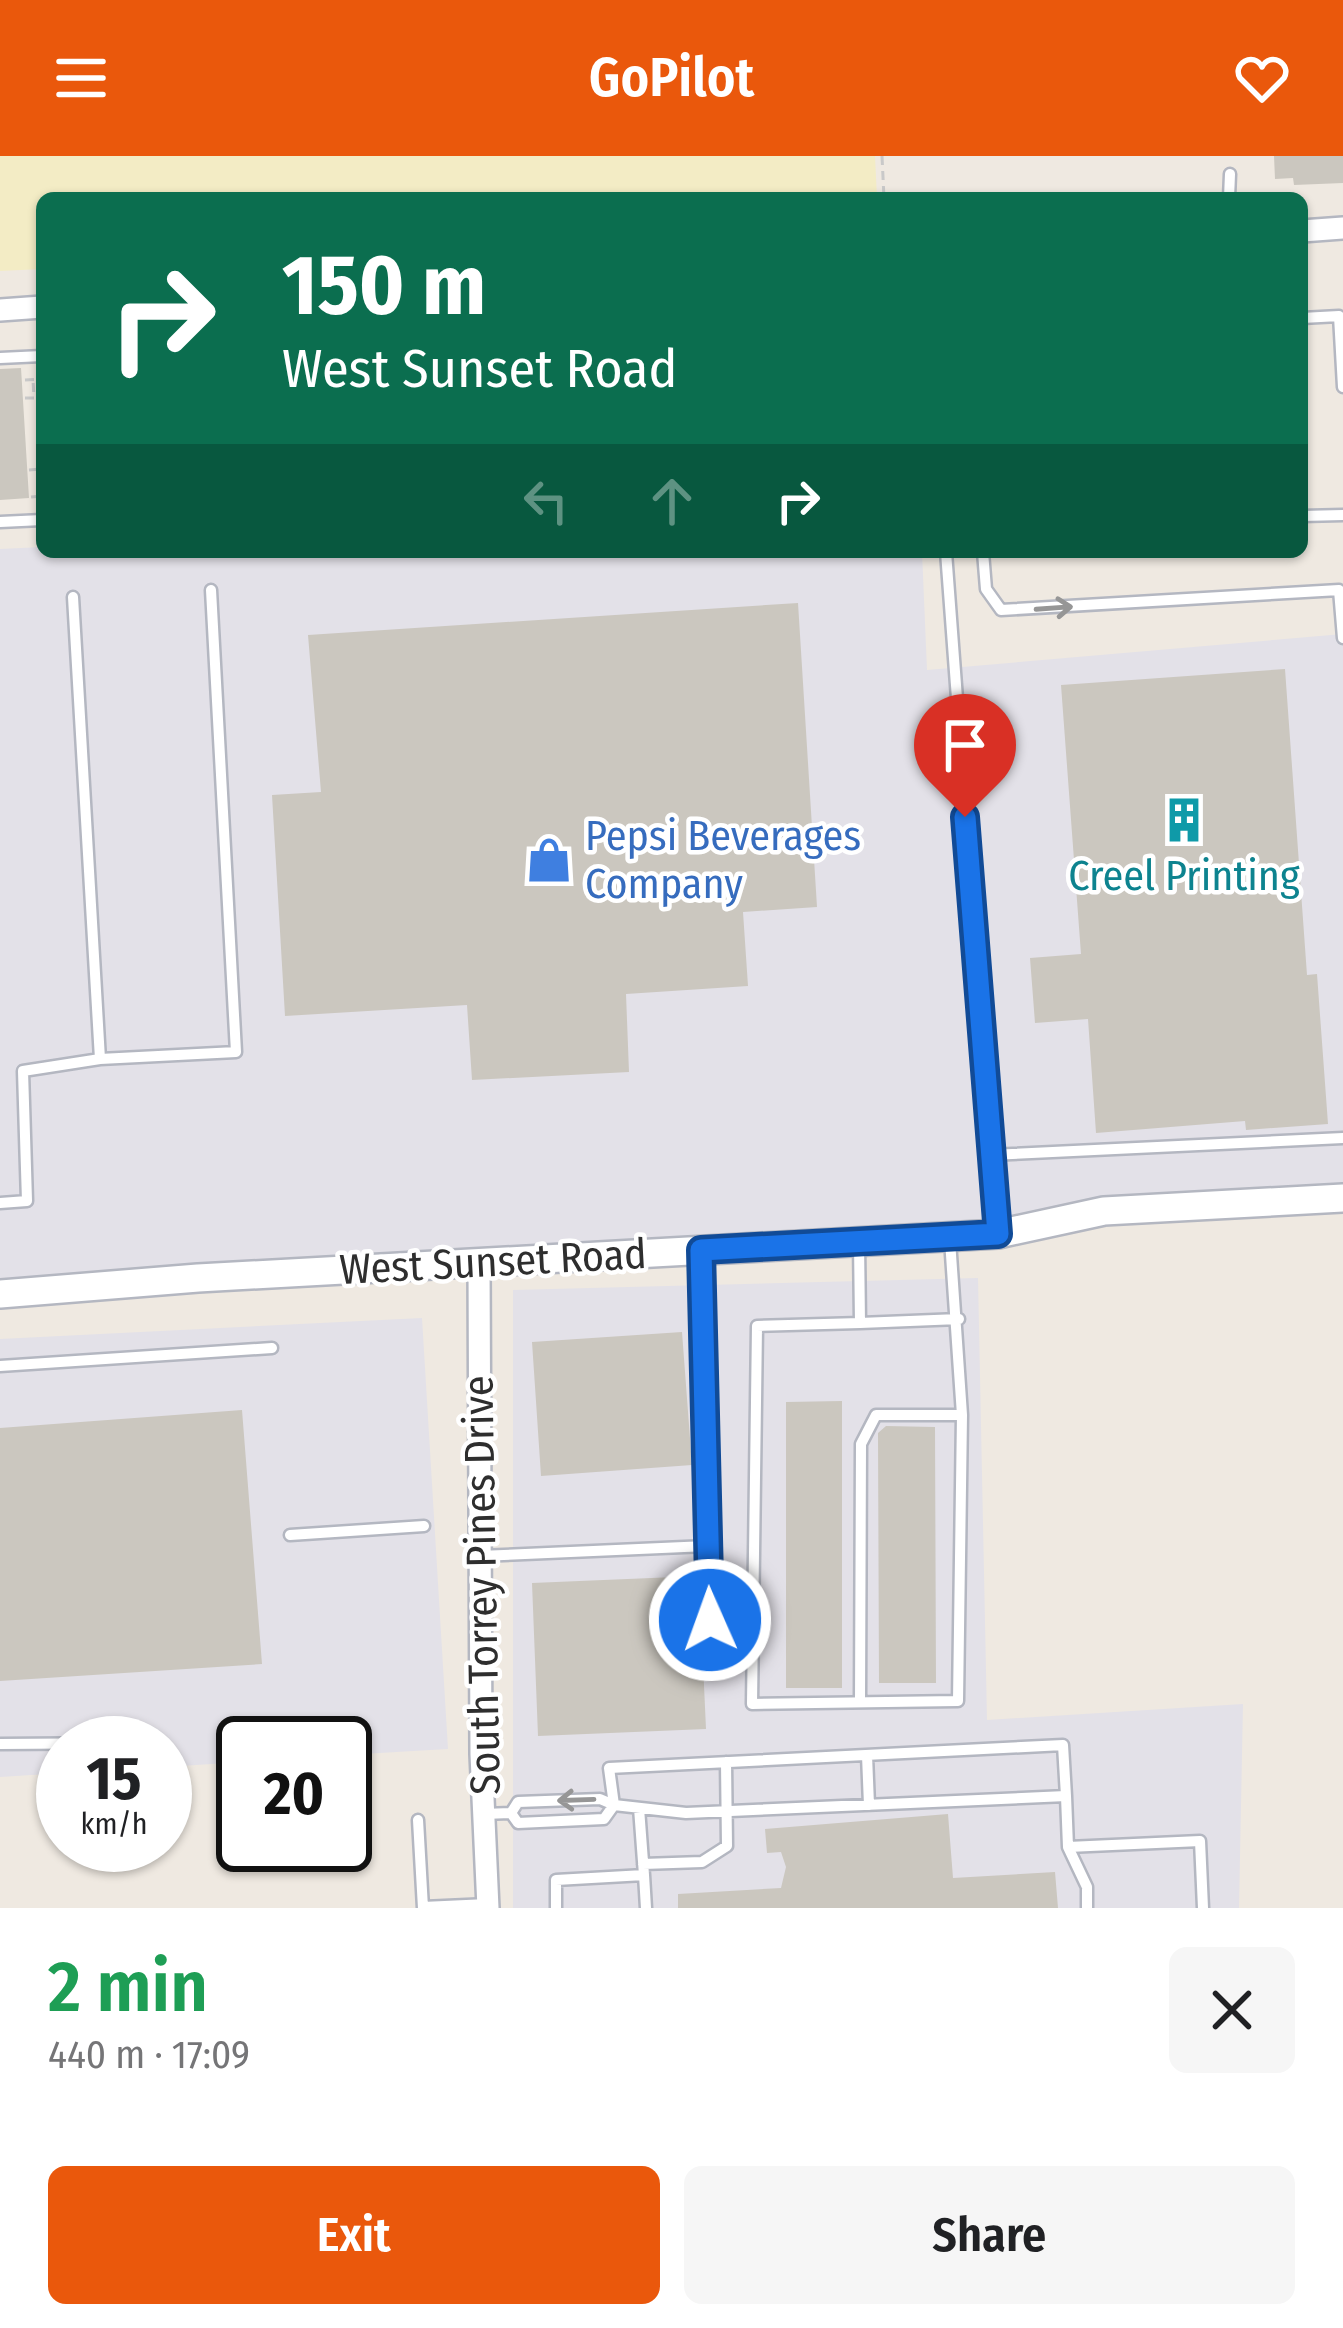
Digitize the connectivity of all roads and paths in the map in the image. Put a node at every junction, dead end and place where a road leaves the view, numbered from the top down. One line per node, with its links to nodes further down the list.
1 (882, 156): 3 (path)
2 (1230, 174): 4 (lane)
3 (884, 192)
4 (1229, 192)
5 (1343, 228): 6 (street)
6 (1308, 231)
7 (36, 307): 8 (street)
8 (0, 310)
9 (1308, 318): 15 (lane)
10 (0, 358): 11 (lane)
11 (36, 360)
12 (25, 380): 13 (path)
13 (33, 380): 14 (path); 16 (path)
14 (36, 380)
15 (1343, 387)
16 (25, 398)
17 (36, 469): 18 (path)
18 (29, 470)
19 (31, 496): 20 (path)
20 (36, 496)
21 (1343, 514): 22 (lane)
22 (1308, 516)
23 (36, 520): 24 (lane)
24 (0, 522)
25 (946, 558): 32 (lane)
26 (983, 558): 29 (lane, one-way to 29)
27 (211, 590): 30 (lane)
28 (73, 597): 30 (lane)
29 (1343, 638)
30 (100, 1059): 34 (lane)
31 (1343, 1138): 32 (lane)
32 (990, 1155): 35 (lane)
33 (1343, 1198): 35 (main road, West Sunset Road)
34 (0, 1203)
35 (998, 1234): 36 (main road, West Sunset Road)
36 (950, 1237): 37 (main road, West Sunset Road); 41 (lane)
37 (859, 1242): 38 (main road, West Sunset Road); 42 (lane)
38 (701, 1250): 39 (main road, West Sunset Road); 48 (lane)
39 (479, 1262): 40 (main road, West Sunset Road); 49 (street, South Torrey Pines Drive)
40 (0, 1294)
41 (959, 1319): 42 (lane); 45 (lane)
42 (860, 1323): 51 (lane)
43 (272, 1348): 44 (lane)
44 (0, 1366)
45 (962, 1415): 51 (lane); 51 (lane)
46 (424, 1526): 47 (lane)
47 (290, 1535)
48 (707, 1546): 49 (lane); 50 (lane)
49 (479, 1556): 62 (street, South Torrey Pines Drive)
50 (711, 1658)
51 (860, 1702)
52 (0, 1744): 53 (lane)
53 (36, 1744)
54 (867, 1755): 55 (lane); 56 (lane); 58 (lane)
55 (726, 1762): 57 (lane); 60 (lane)
56 (1066, 1796): 58 (lane); 64 (lane)
57 (614, 1805): 59 (lane); 61 (lane, one-way to 61); 61 (lane)
58 (869, 1805): 60 (lane)
59 (639, 1808): 60 (lane); 65 (lane)
60 (727, 1811): 65 (lane)
61 (511, 1813): 62 (lane)
62 (484, 1814): 66 (street, South Torrey Pines Drive)
63 (418, 1820): 67 (lane)
64 (1068, 1847): 70 (lane); 71 (lane)
65 (644, 1870): 68 (lane); 69 (lane)
66 (488, 1906): 67 (lane)
67 (423, 1908)
68 (556, 1908)
69 (646, 1908)
70 (1088, 1908)
71 (1203, 1908)

